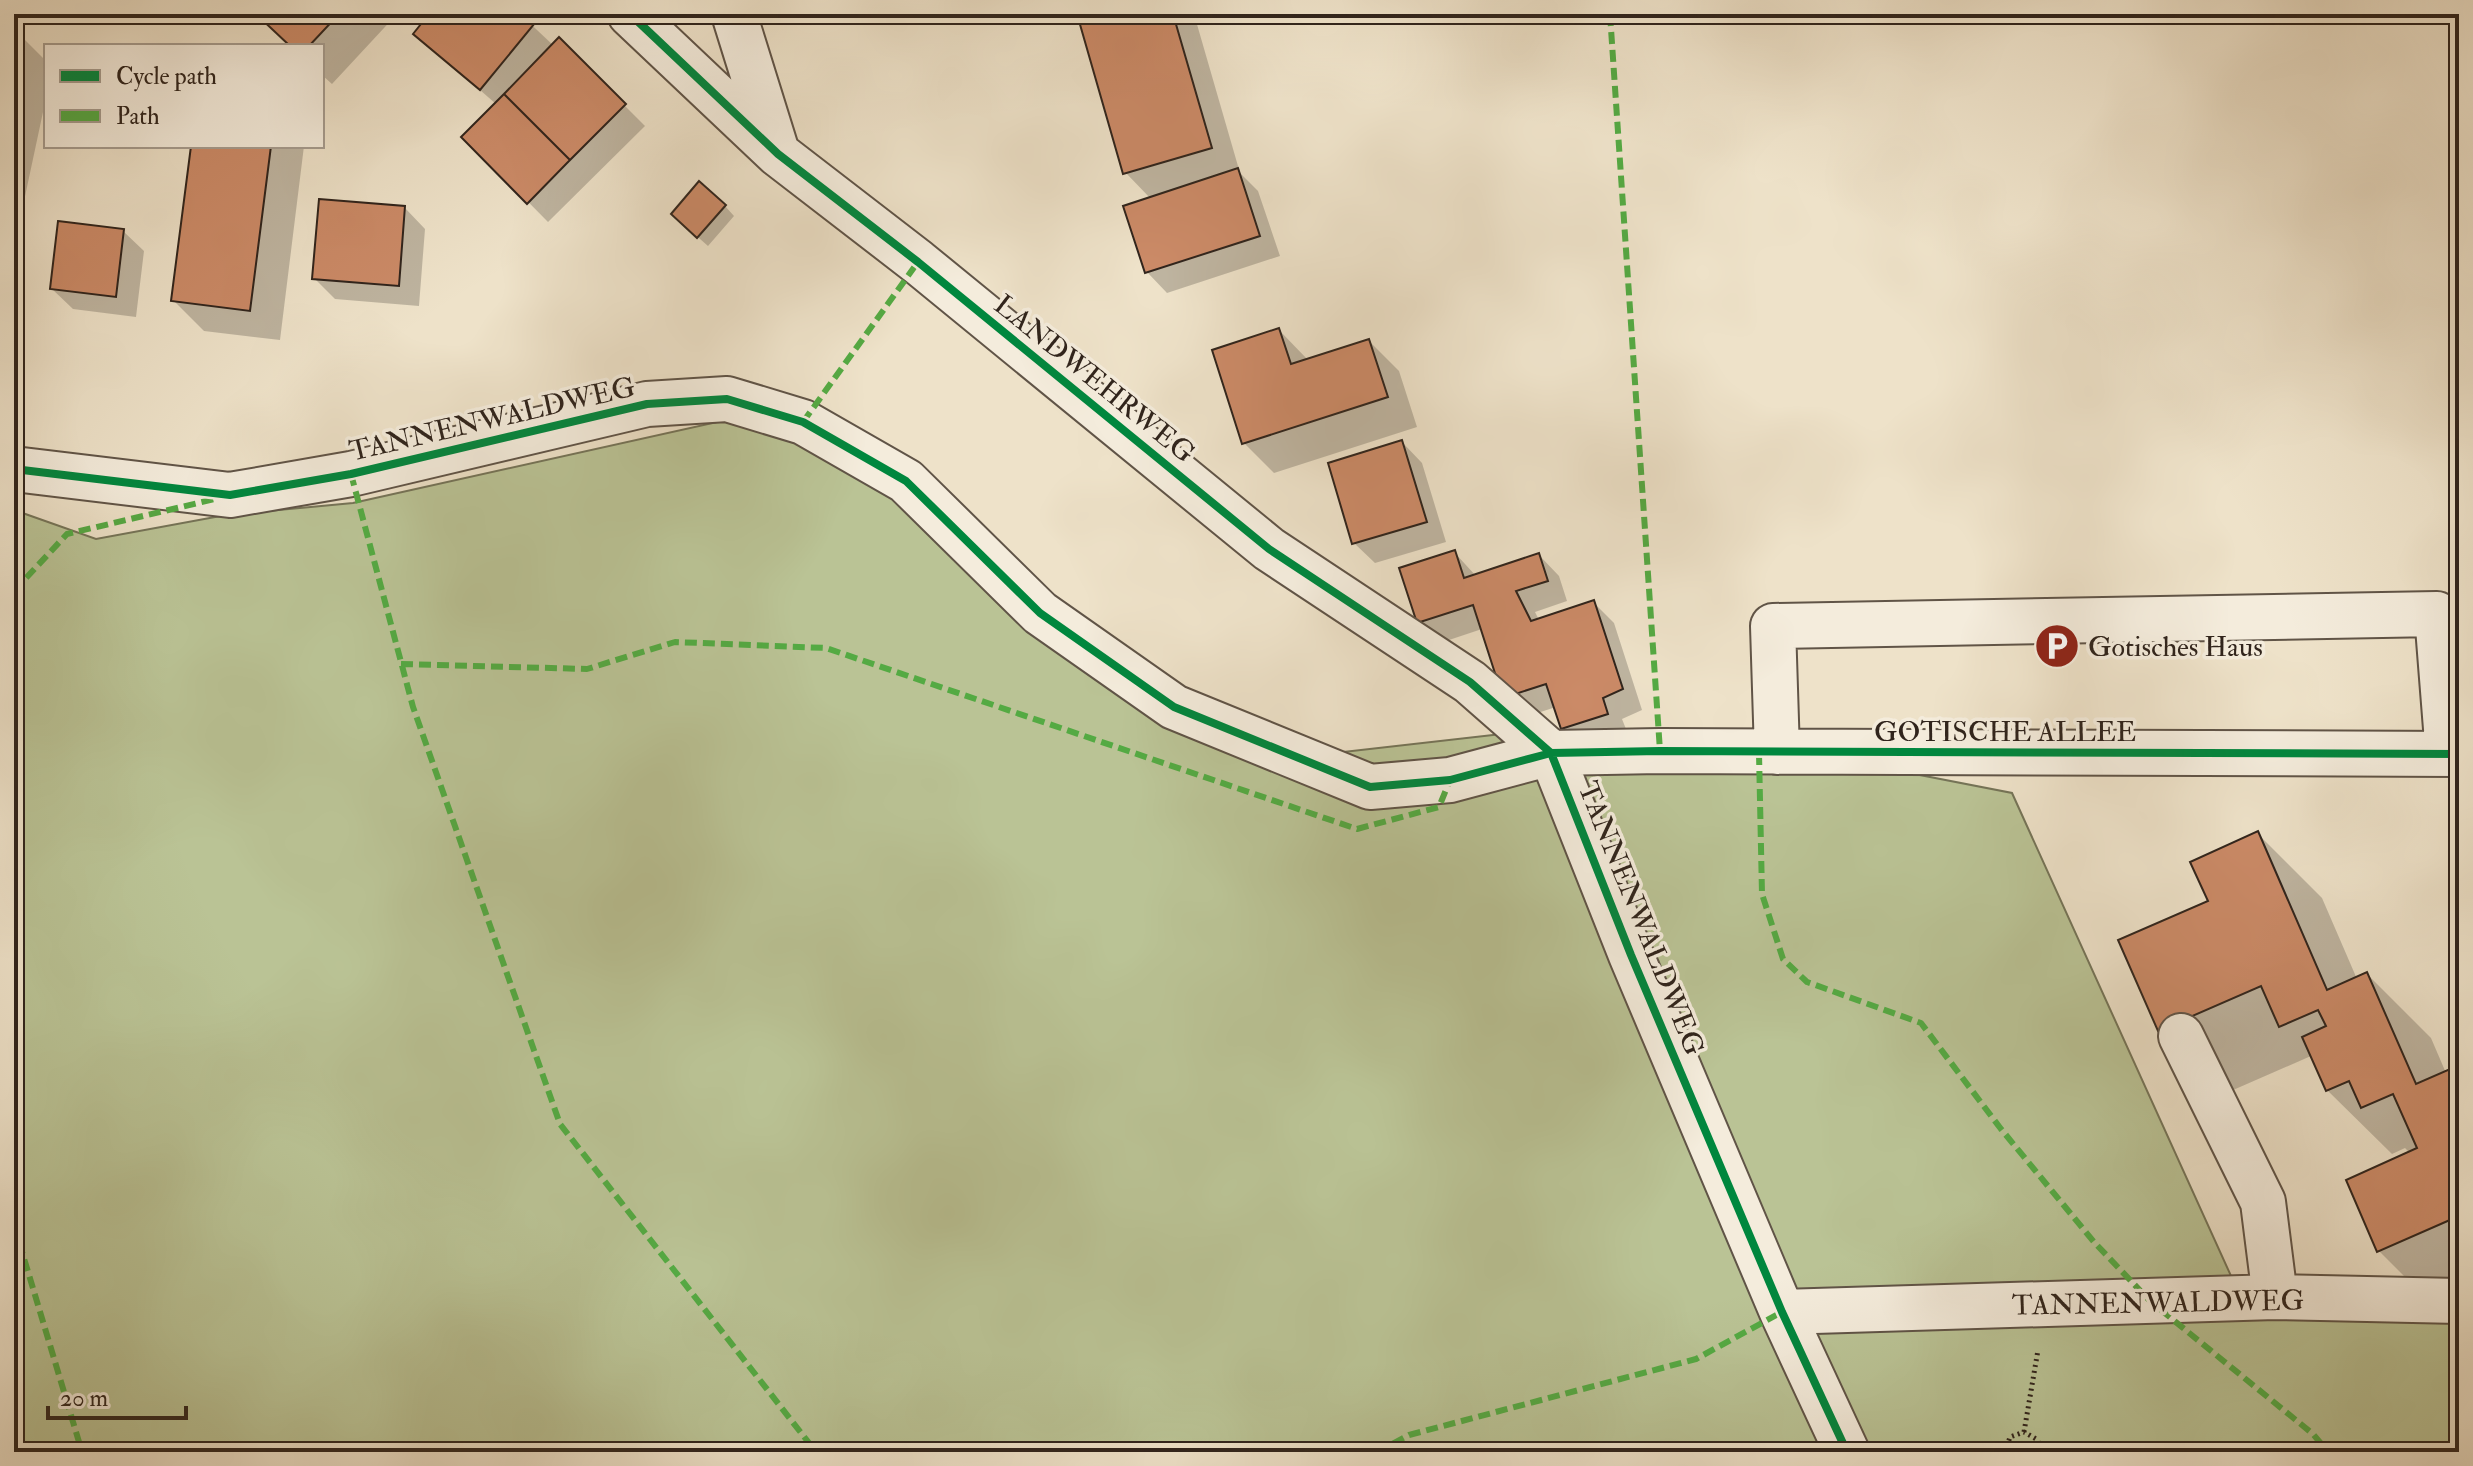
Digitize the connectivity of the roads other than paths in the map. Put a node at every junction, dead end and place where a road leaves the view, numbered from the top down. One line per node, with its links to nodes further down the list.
1 (630, 14): 3 (street, LANDWEHRWEG)
2 (734, 14): 3 (street)
3 (778, 154): 6 (street, LANDWEHRWEG)
4 (14, 469): 6 (street, TANNENWALDWEG)
5 (1777, 752): 6 (street, GOTISCHE ALLEE); 7 (street, GOTISCHE ALLEE); 7 (street)
6 (1551, 753): 11 (street, TANNENWALDWEG)
7 (2454, 754)
8 (2181, 1036): 9 (street)
9 (2275, 1297): 10 (street, TANNENWALDWEG); 11 (street, TANNENWALDWEG)
10 (2459, 1301)
11 (1782, 1312): 12 (street)
12 (1847, 1452)

